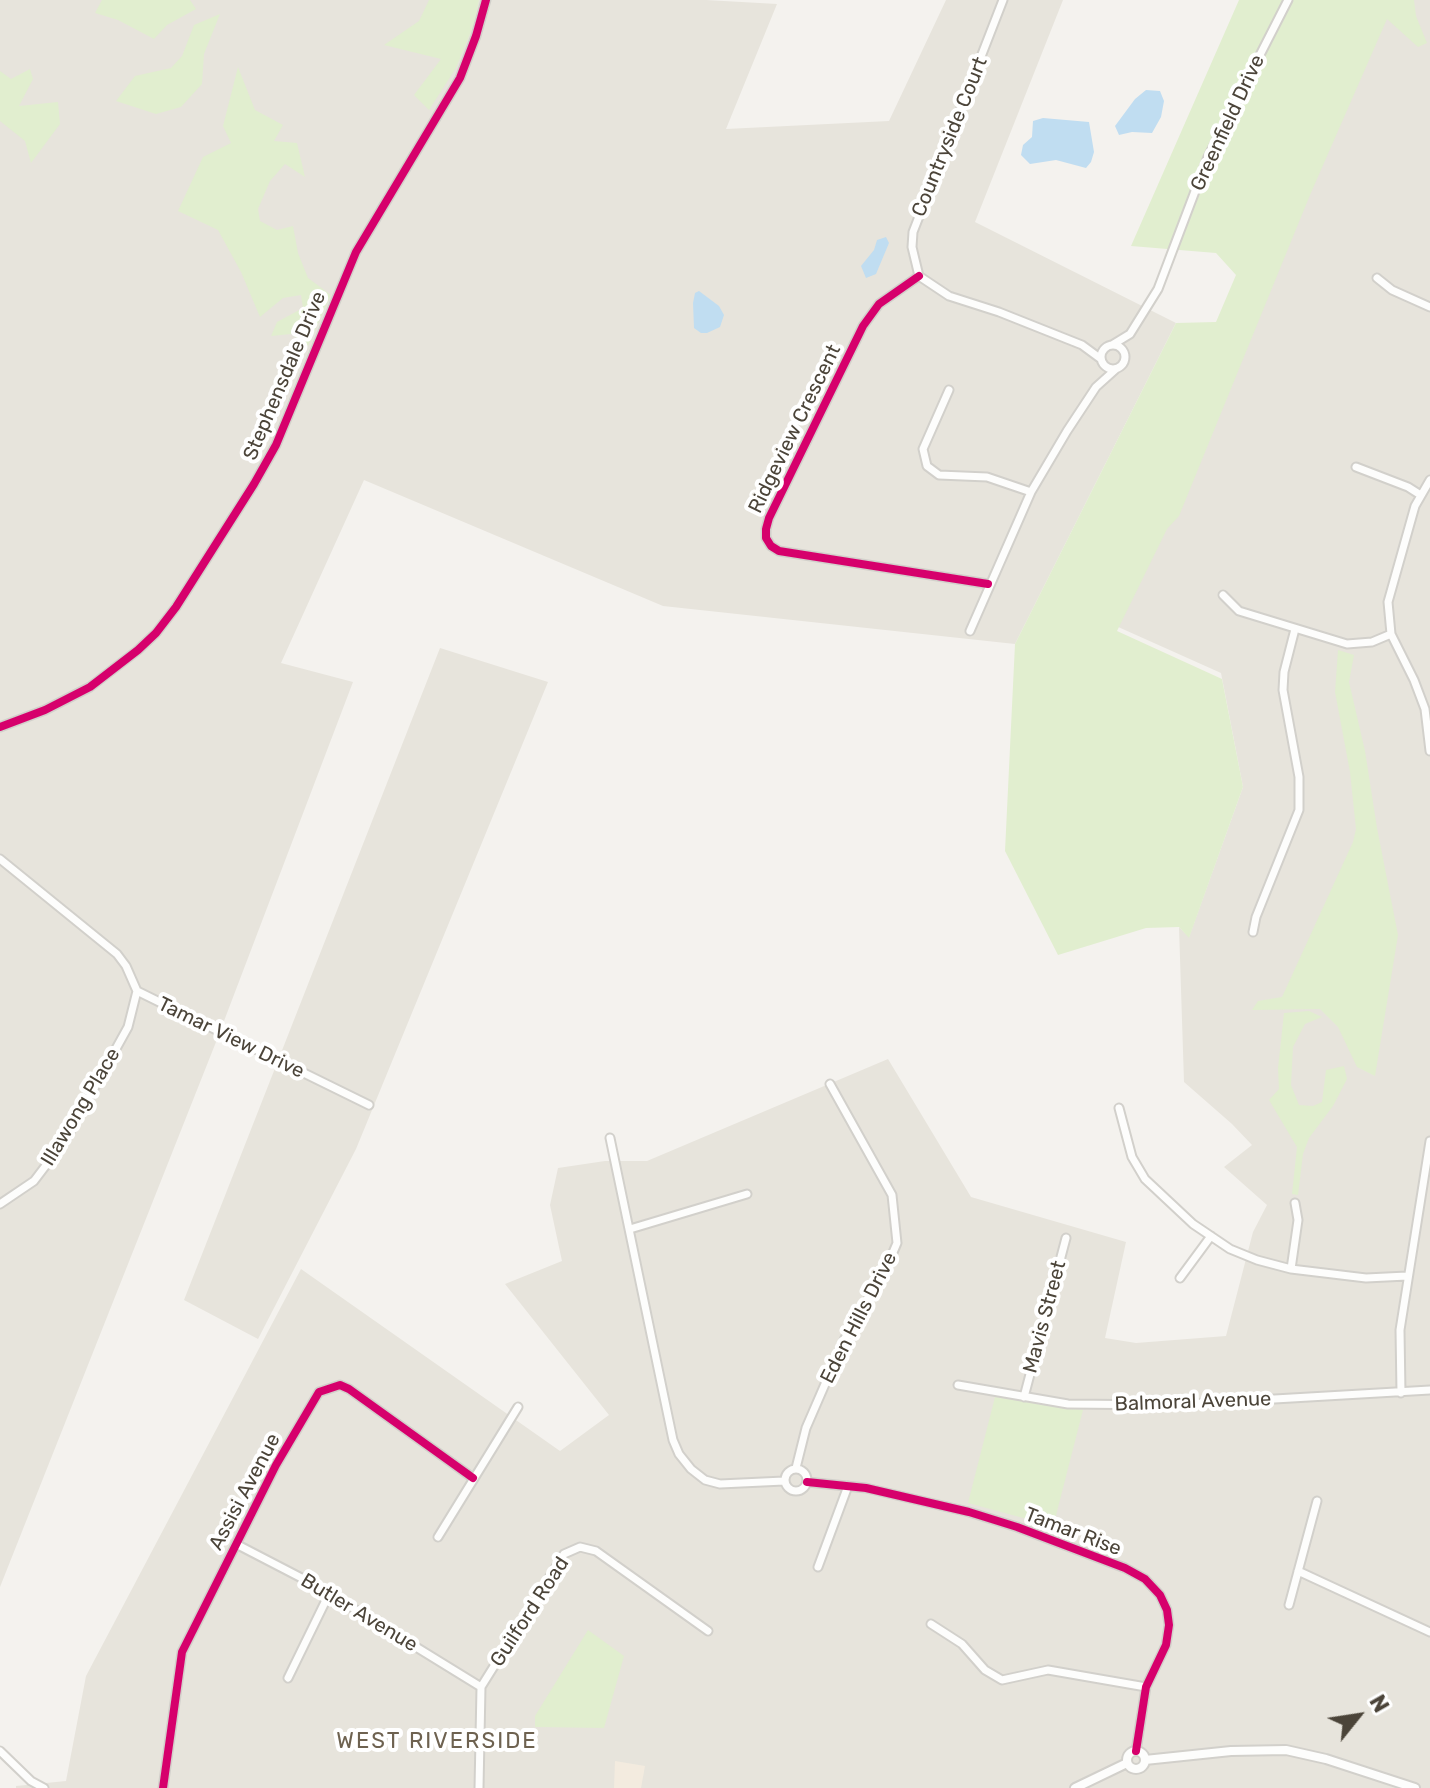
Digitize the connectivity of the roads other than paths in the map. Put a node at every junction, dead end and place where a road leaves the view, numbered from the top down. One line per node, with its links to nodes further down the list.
1 (486, 0): 24 (street, Stephensdale Drive)
2 (1003, 0): 4 (street, Countryside Court)
3 (1288, 0): 7 (street, Greenfield Drive)
4 (919, 276): 8 (street); 19 (street, Ridgeview Crescent)
5 (1377, 278): 6 (street)
6 (1430, 307)
7 (1130, 334): 9 (street, Greenfield Drive); 10 (street, Greenfield Drive)
8 (1082, 345): 9 (street); 11 (street)
9 (1111, 346): 10 (street); 11 (street)
10 (1125, 358): 12 (street)
11 (1101, 361): 12 (street); 13 (street)
12 (1116, 369): 13 (street)
13 (1096, 387): 17 (street)
14 (949, 390): 17 (street)
15 (1356, 467): 18 (street)
16 (1430, 480): 18 (street)
17 (1031, 492): 19 (street)
18 (1419, 494): 23 (street)
19 (988, 584): 22 (street)
20 (1223, 595): 21 (street)
21 (1295, 629): 23 (street); 27 (street)
22 (970, 631)
23 (1391, 634): 25 (street)
24 (0, 727)
25 (1430, 751)
26 (0, 859): 28 (street, Tamar View Drive)
27 (1253, 932)
28 (137, 991): 30 (street, Tamar View Drive); 36 (street, Illawong Place)
29 (830, 1084): 48 (street, Eden Hills Drive)
30 (369, 1105)
31 (1119, 1108): 38 (street)
32 (610, 1138): 37 (street)
33 (1430, 1141): 41 (street)
34 (747, 1194): 37 (street)
35 (1295, 1203): 40 (street)
36 (0, 1204)
37 (630, 1229): 50 (street)
38 (1211, 1236): 40 (street); 42 (street)
39 (1066, 1238): 46 (street, Mavis Street)
40 (1291, 1269): 41 (street)
41 (1407, 1276): 45 (street)
42 (1180, 1278)
43 (958, 1385): 46 (street, Balmoral Avenue)
44 (1430, 1390): 45 (street, Balmoral Avenue)
45 (1401, 1393): 46 (street, Balmoral Avenue)
46 (1024, 1397)
47 (518, 1407): 49 (street)
48 (796, 1468): 50 (street); 51 (street)
49 (473, 1478): 54 (street); 55 (street, Assisi Avenue)
50 (784, 1481): 51 (street)
51 (807, 1482): 52 (street, Tamar Rise)
52 (848, 1486): 56 (street); 65 (street, Tamar Rise)
53 (1317, 1501): 57 (street)
54 (438, 1537)
55 (236, 1544): 58 (street, Butler Avenue); 71 (street, Assisi Avenue)
56 (818, 1567)
57 (1298, 1571): 59 (street); 62 (street)
58 (329, 1594): 63 (street); 64 (street, Butler Avenue)
59 (1289, 1605)
60 (931, 1624): 65 (street)
61 (708, 1631): 64 (street, Guilford Road)
62 (1430, 1632)
63 (288, 1678)
64 (481, 1687): 72 (street, Guilford Road)
65 (1146, 1687): 67 (street, Tamar Rise)
66 (0, 1751): 70 (street)
67 (1136, 1751): 68 (street); 69 (street)
68 (1145, 1760): 69 (street); 74 (street)
69 (1127, 1763): 73 (street)
70 (44, 1788)
71 (163, 1788)
72 (479, 1788)
73 (1075, 1788)
74 (1415, 1788)

